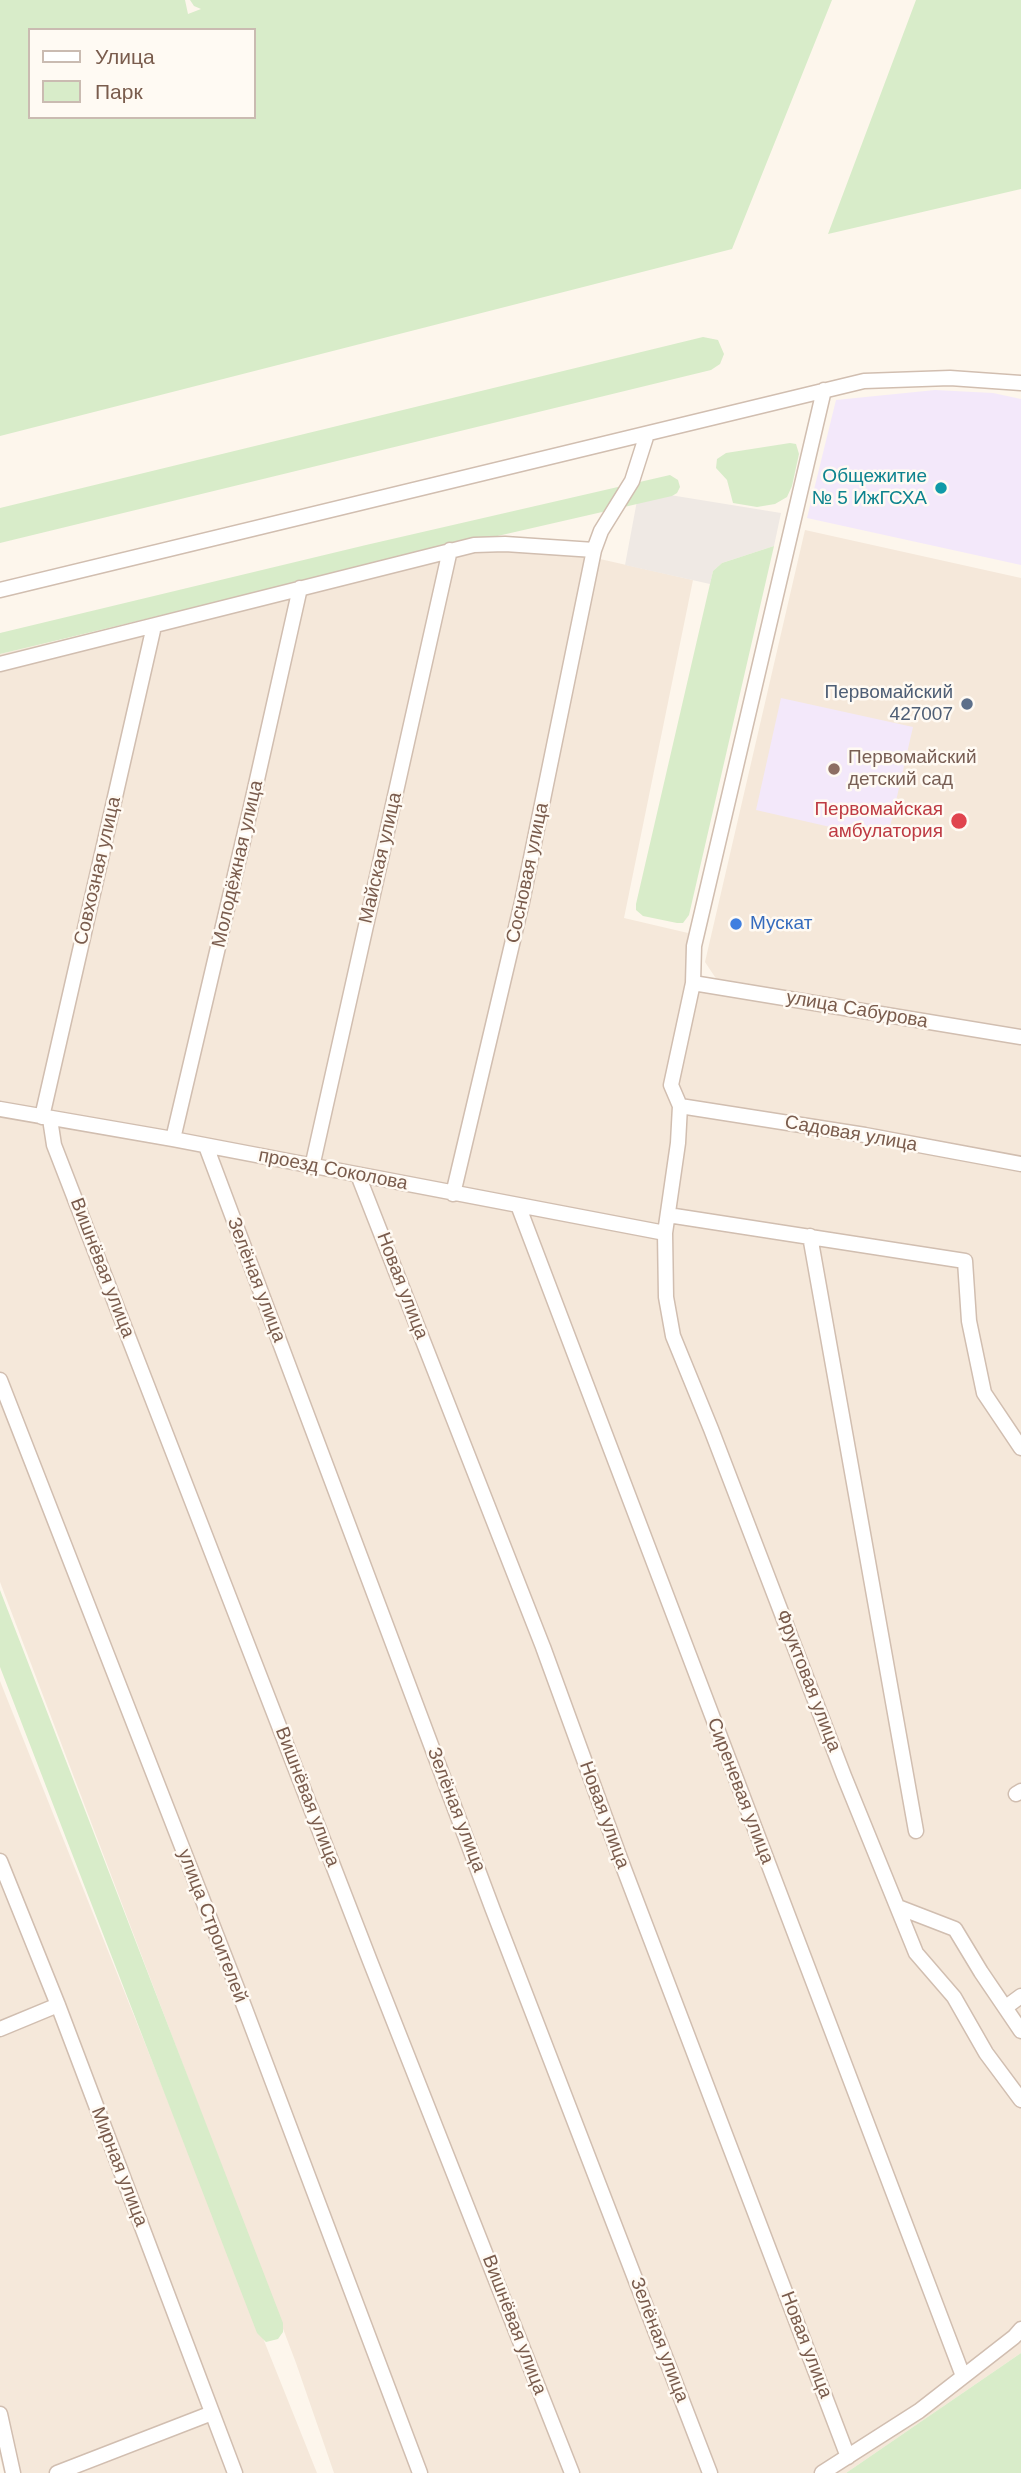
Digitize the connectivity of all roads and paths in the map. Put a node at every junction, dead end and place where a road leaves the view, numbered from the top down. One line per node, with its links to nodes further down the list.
1 (1020, 381): 2 (street)
2 (824, 390): 3 (street); 12 (street, Фруктовая улица)
3 (647, 434): 4 (street); 9 (street)
4 (601, 531): 5 (street); 7 (street, Сосновая улица)
5 (572, 549): 6 (street); 7 (street)
6 (450, 550): 8 (street); 20 (street, Майская улица)
7 (594, 550): 22 (street, Сосновая улица)
8 (300, 587): 10 (street); 17 (street, Молодёжная улица)
9 (0, 590)
10 (154, 626): 11 (street); 16 (street, Совхозная улица)
11 (0, 664)
12 (693, 983): 13 (street, улица Сабурова); 14 (street, Фруктовая улица)
13 (1021, 1037)
14 (680, 1107): 19 (street, Садовая улица); 24 (street, Фруктовая улица)
15 (0, 1109): 16 (street, проезд Соколова)
16 (46, 1118): 17 (street, проезд Соколова); 47 (street, Вишнёвая улица)
17 (173, 1139): 18 (street, проезд Соколова)
18 (206, 1146): 20 (street, проезд Соколова); 48 (street, Зелёная улица)
19 (1021, 1164)
20 (312, 1167): 21 (street, проезд Соколова)
21 (358, 1175): 22 (street, проезд Соколова); 42 (street, Новая улица)
22 (453, 1194): 23 (street, проезд Соколова)
23 (518, 1205): 25 (street, проезд Соколова); 39 (street, Сиреневая улица)
24 (668, 1214): 25 (street, Фруктовая улица); 26 (street)
25 (666, 1233): 31 (street, Фруктовая улица)
26 (810, 1236): 28 (street); 29 (street)
27 (0, 1380): 46 (street, улица Строителей)
28 (1021, 1448)
29 (916, 1831)
30 (0, 1861): 33 (street, Мирная улица)
31 (898, 1907): 34 (street); 37 (street, Фруктовая улица)
32 (1021, 1996): 34 (street)
33 (58, 2005): 35 (street); 40 (street, Мирная улица)
34 (1006, 2007): 36 (street)
35 (0, 2029)
36 (1021, 2031)
37 (1021, 2100)
38 (1021, 2329): 39 (street)
39 (962, 2376): 42 (street)
40 (212, 2413): 44 (street); 45 (street, Мирная улица)
41 (0, 2414): 43 (street)
42 (848, 2457): 49 (street)
43 (13, 2473)
44 (57, 2473)
45 (235, 2473)
46 (420, 2473)
47 (572, 2473)
48 (710, 2473)
49 (822, 2473)

